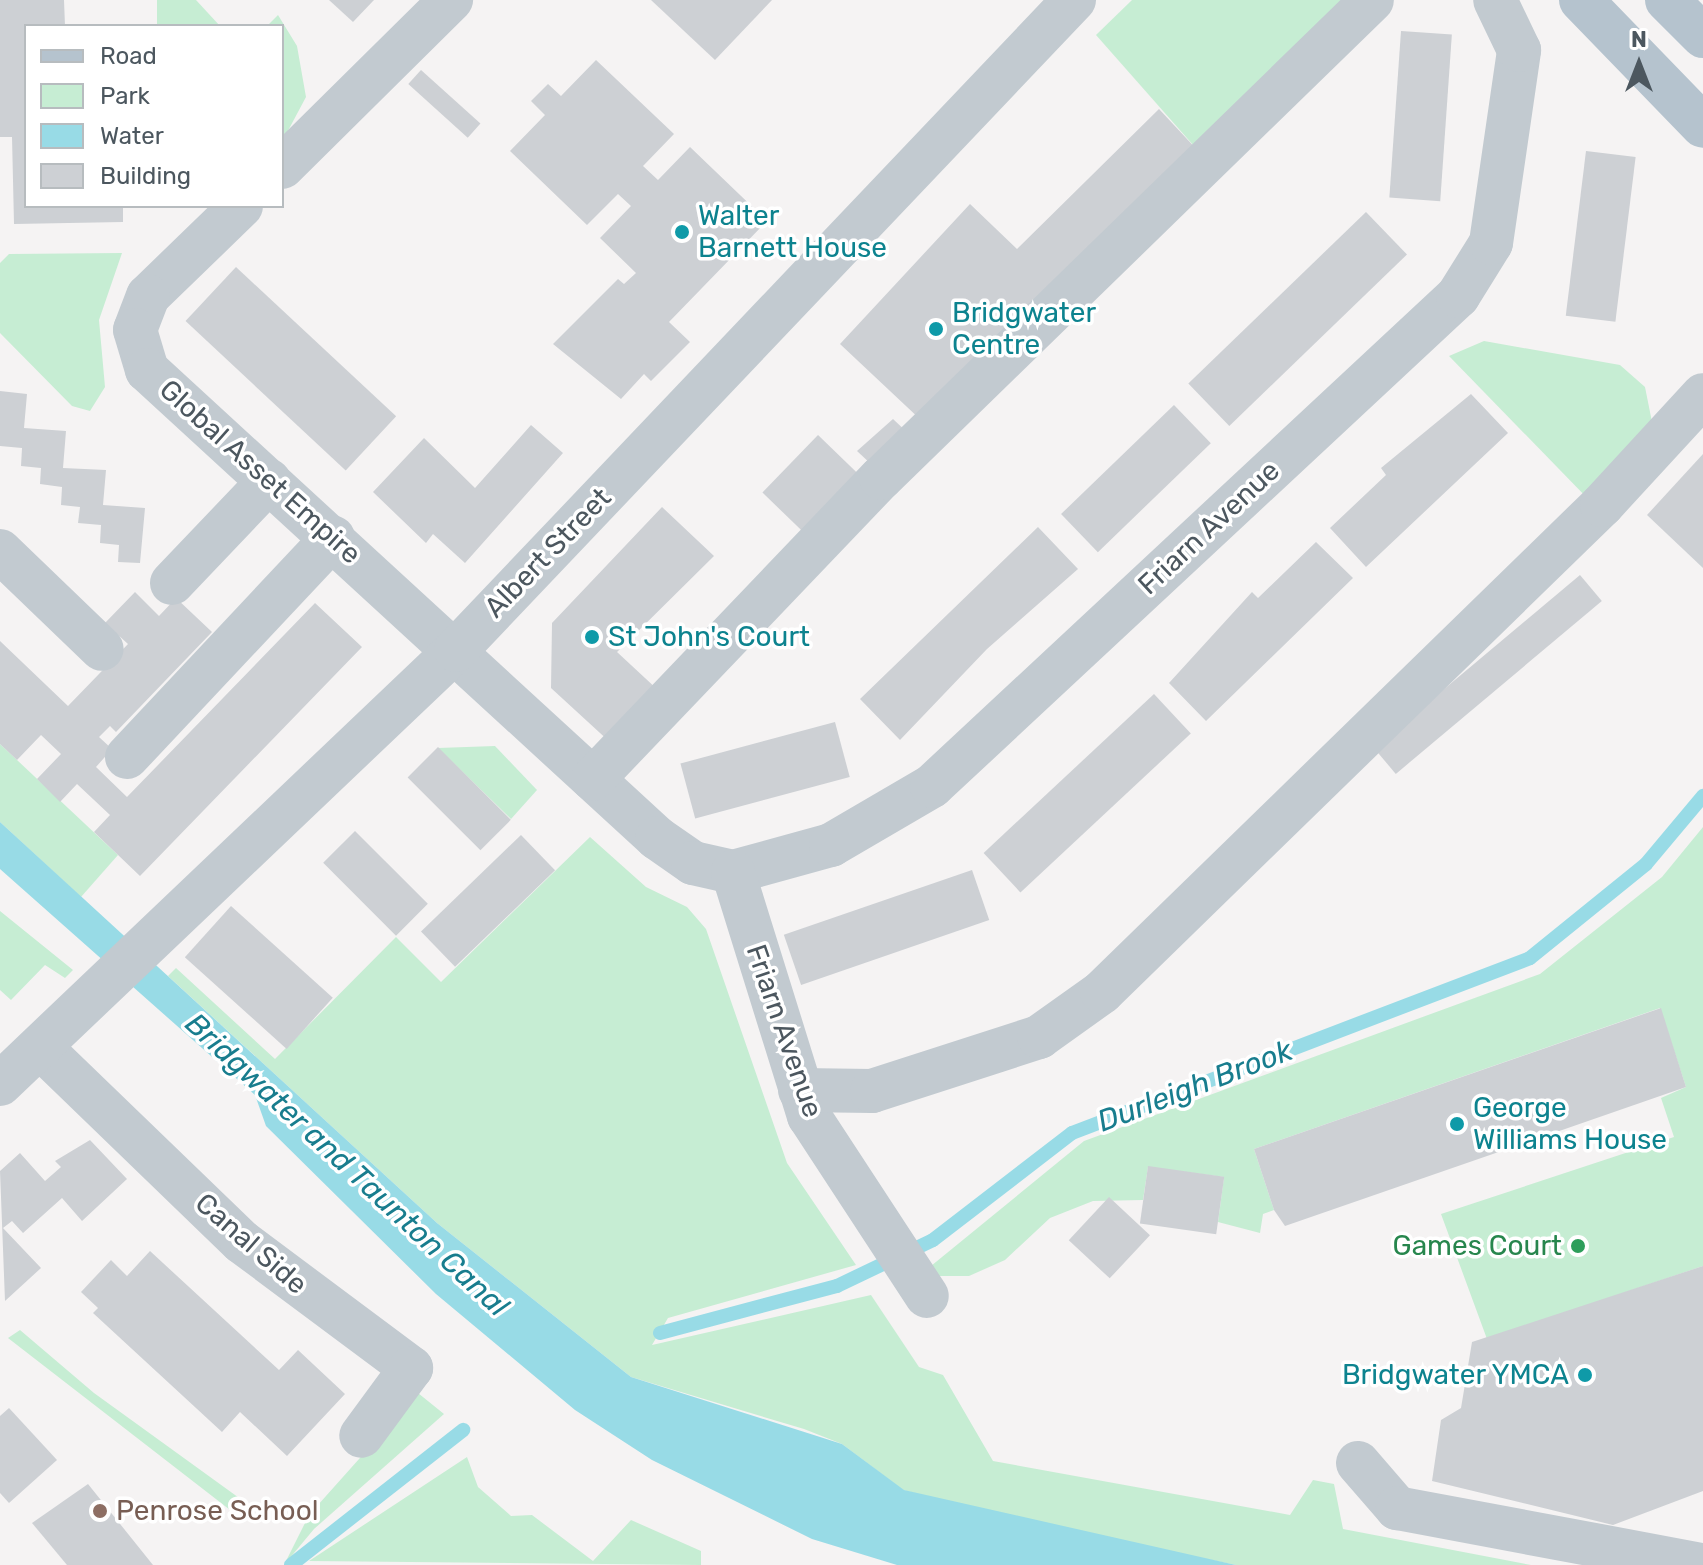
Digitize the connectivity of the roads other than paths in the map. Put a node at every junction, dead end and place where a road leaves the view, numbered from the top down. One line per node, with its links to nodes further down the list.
1 (451, 0): 9 (street)
2 (1074, 0): 17 (street, Albert Street)
3 (1372, 0): 19 (street)
4 (1495, 0): 20 (street, Friarn Avenue)
5 (1581, 0): 8 (main road)
6 (1667, 0): 7 (main road)
7 (1703, 36)
8 (1703, 126)
9 (284, 165)
10 (239, 208): 12 (street, Global Asset Empire)
11 (1703, 395): 23 (street)
12 (269, 481): 13 (street, Global Asset Empire); 15 (street)
13 (333, 538): 17 (street, Global Asset Empire); 18 (street)
14 (0, 551): 16 (street)
15 (172, 583)
16 (102, 649)
17 (456, 650): 19 (street, Friarn Avenue); 21 (street, Albert Street)
18 (127, 757)
19 (593, 779): 20 (street, Friarn Avenue)
20 (733, 872): 23 (street, Friarn Avenue)
21 (41, 1048): 22 (street, Albert Street); 25 (street, Canal Side)
22 (0, 1084)
23 (800, 1090): 24 (street, Friarn Avenue)
24 (927, 1296)
25 (361, 1436)
26 (1358, 1463): 27 (street)
27 (1703, 1565)

